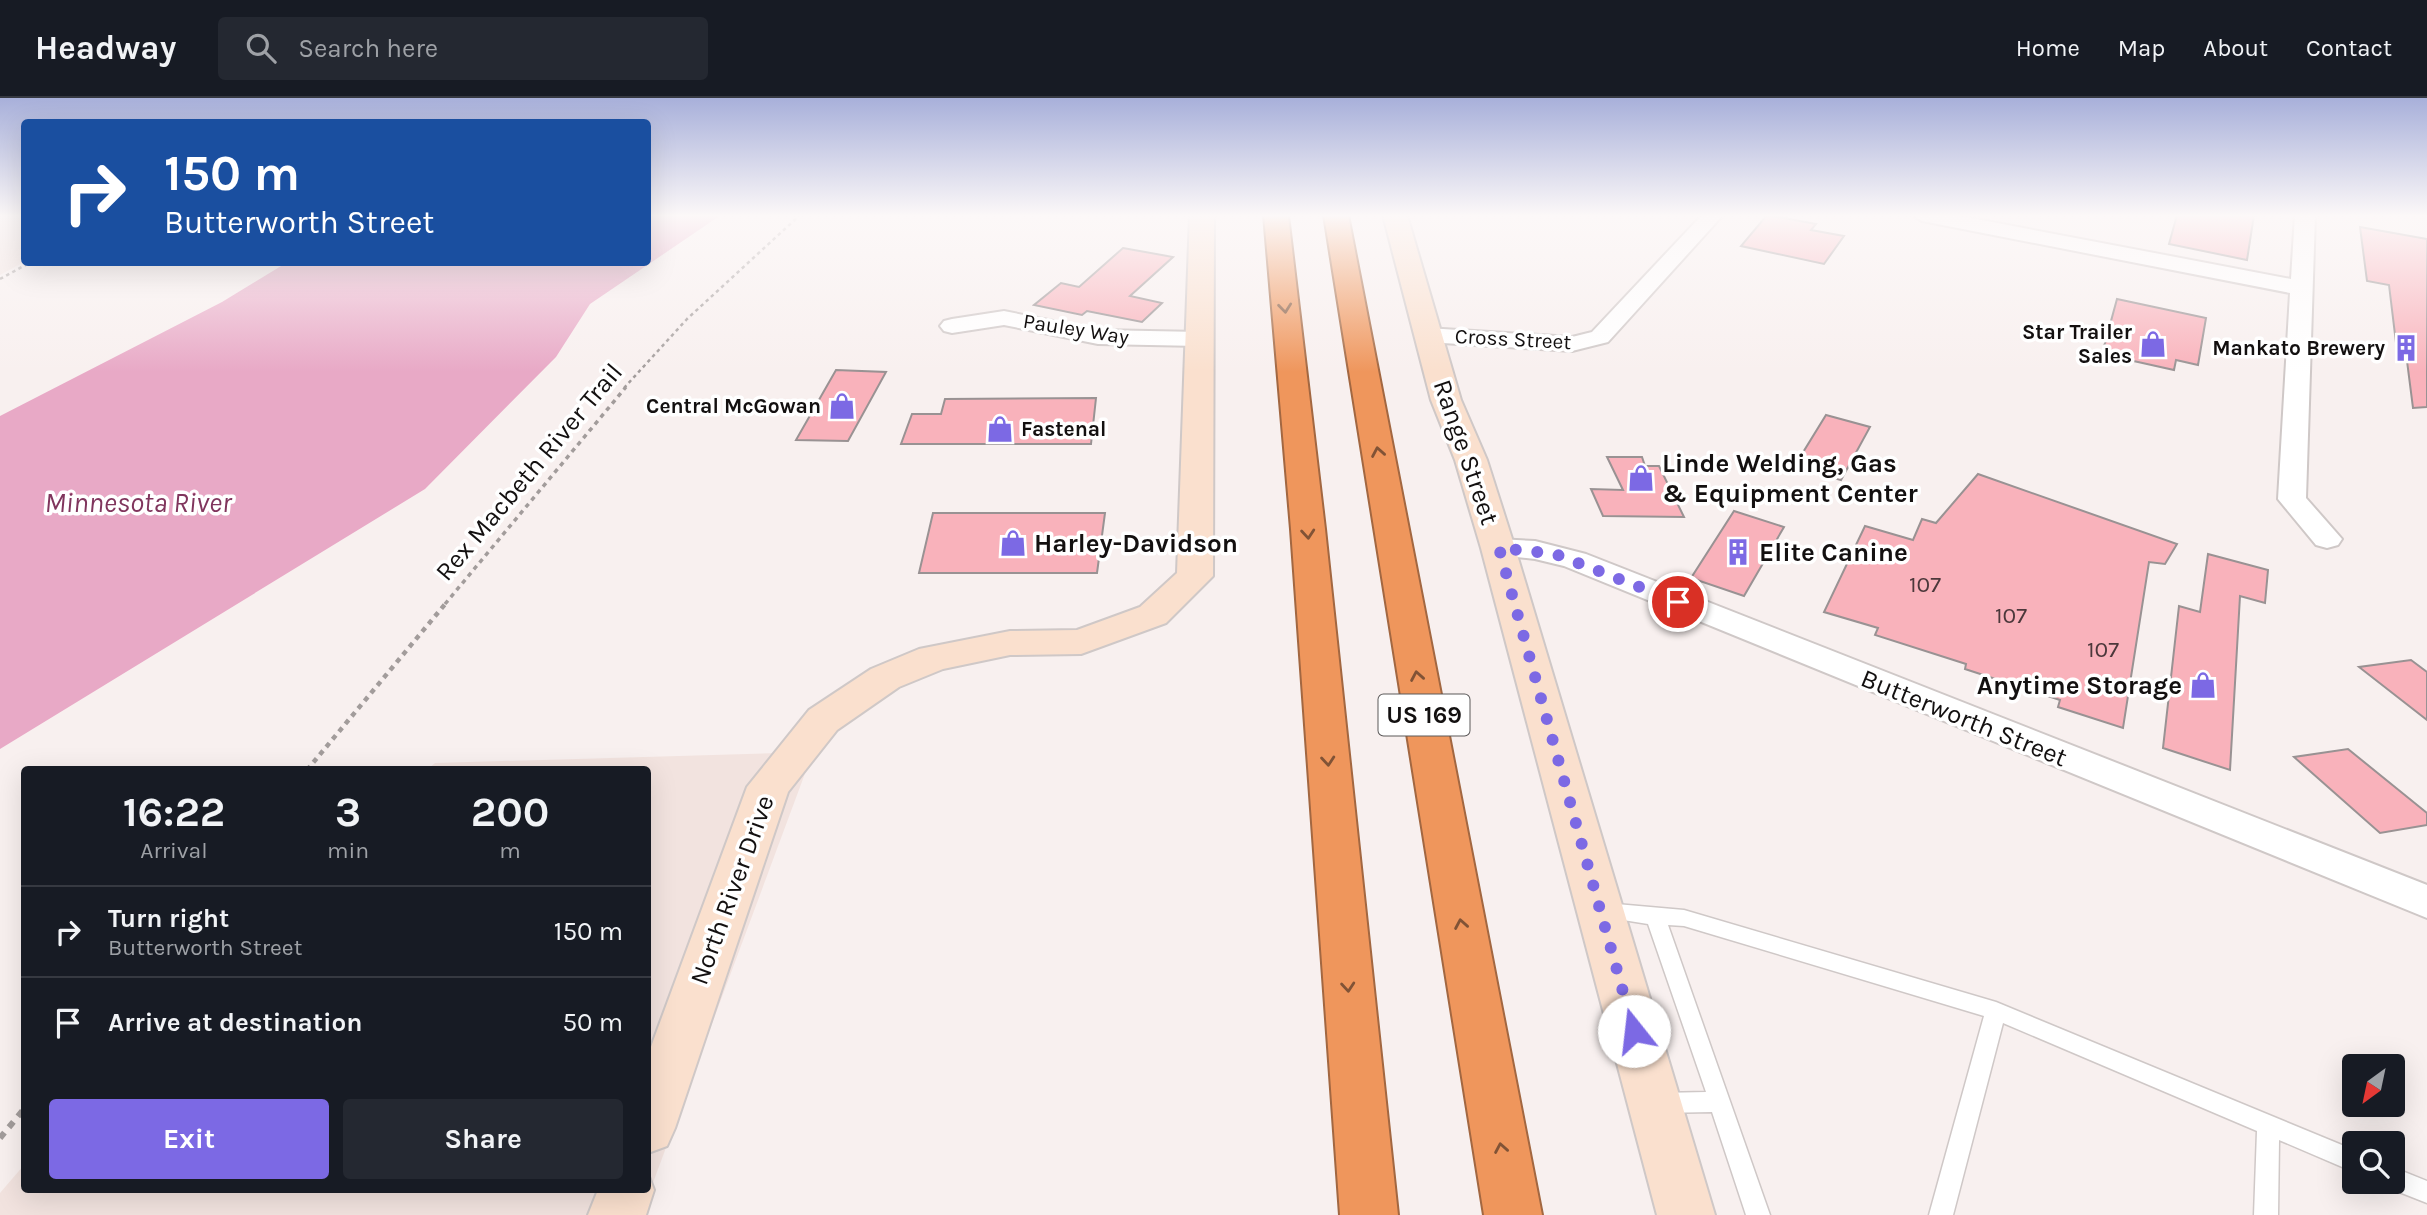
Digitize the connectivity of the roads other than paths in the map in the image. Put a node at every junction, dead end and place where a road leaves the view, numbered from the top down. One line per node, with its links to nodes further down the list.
1 (1201, 267): 11 (street, North River Drive)
2 (1281, 267): 26 (highway, one-way to 26)
3 (1345, 267): 28 (highway, US 169, one-way to 3)
4 (1409, 267): 10 (street, Range Street)
5 (1665, 267): 10 (street, Cross Street)
6 (2193, 267): 8 (street)
7 (2302, 267): 8 (street)
8 (2301, 288): 12 (street)
9 (952, 326): 11 (street, Pauley Way)
10 (1427, 334): 13 (street, Range Street)
11 (1200, 339): 20 (street, North River Drive)
12 (2327, 539)
13 (1499, 548): 14 (street, Butterworth Street); 15 (street, Range Street)
14 (2427, 902)
15 (1600, 911): 16 (lane); 19 (street, Range Street)
16 (1654, 917): 17 (lane); 18 (lane)
17 (1996, 1010): 21 (lane); 31 (lane)
18 (1720, 1102): 19 (lane); 30 (lane)
19 (1654, 1104): 29 (street, Range Street)
20 (651, 1119)
21 (2268, 1125): 22 (lane); 32 (lane)
22 (2342, 1156)
23 (2405, 1183): 24 (lane)
24 (2427, 1192)
25 (625, 1193): 27 (street)
26 (1366, 1210)
27 (617, 1215)
28 (1513, 1215)
29 (1686, 1215)
30 (1758, 1215)
31 (1941, 1215)
32 (2266, 1215)

